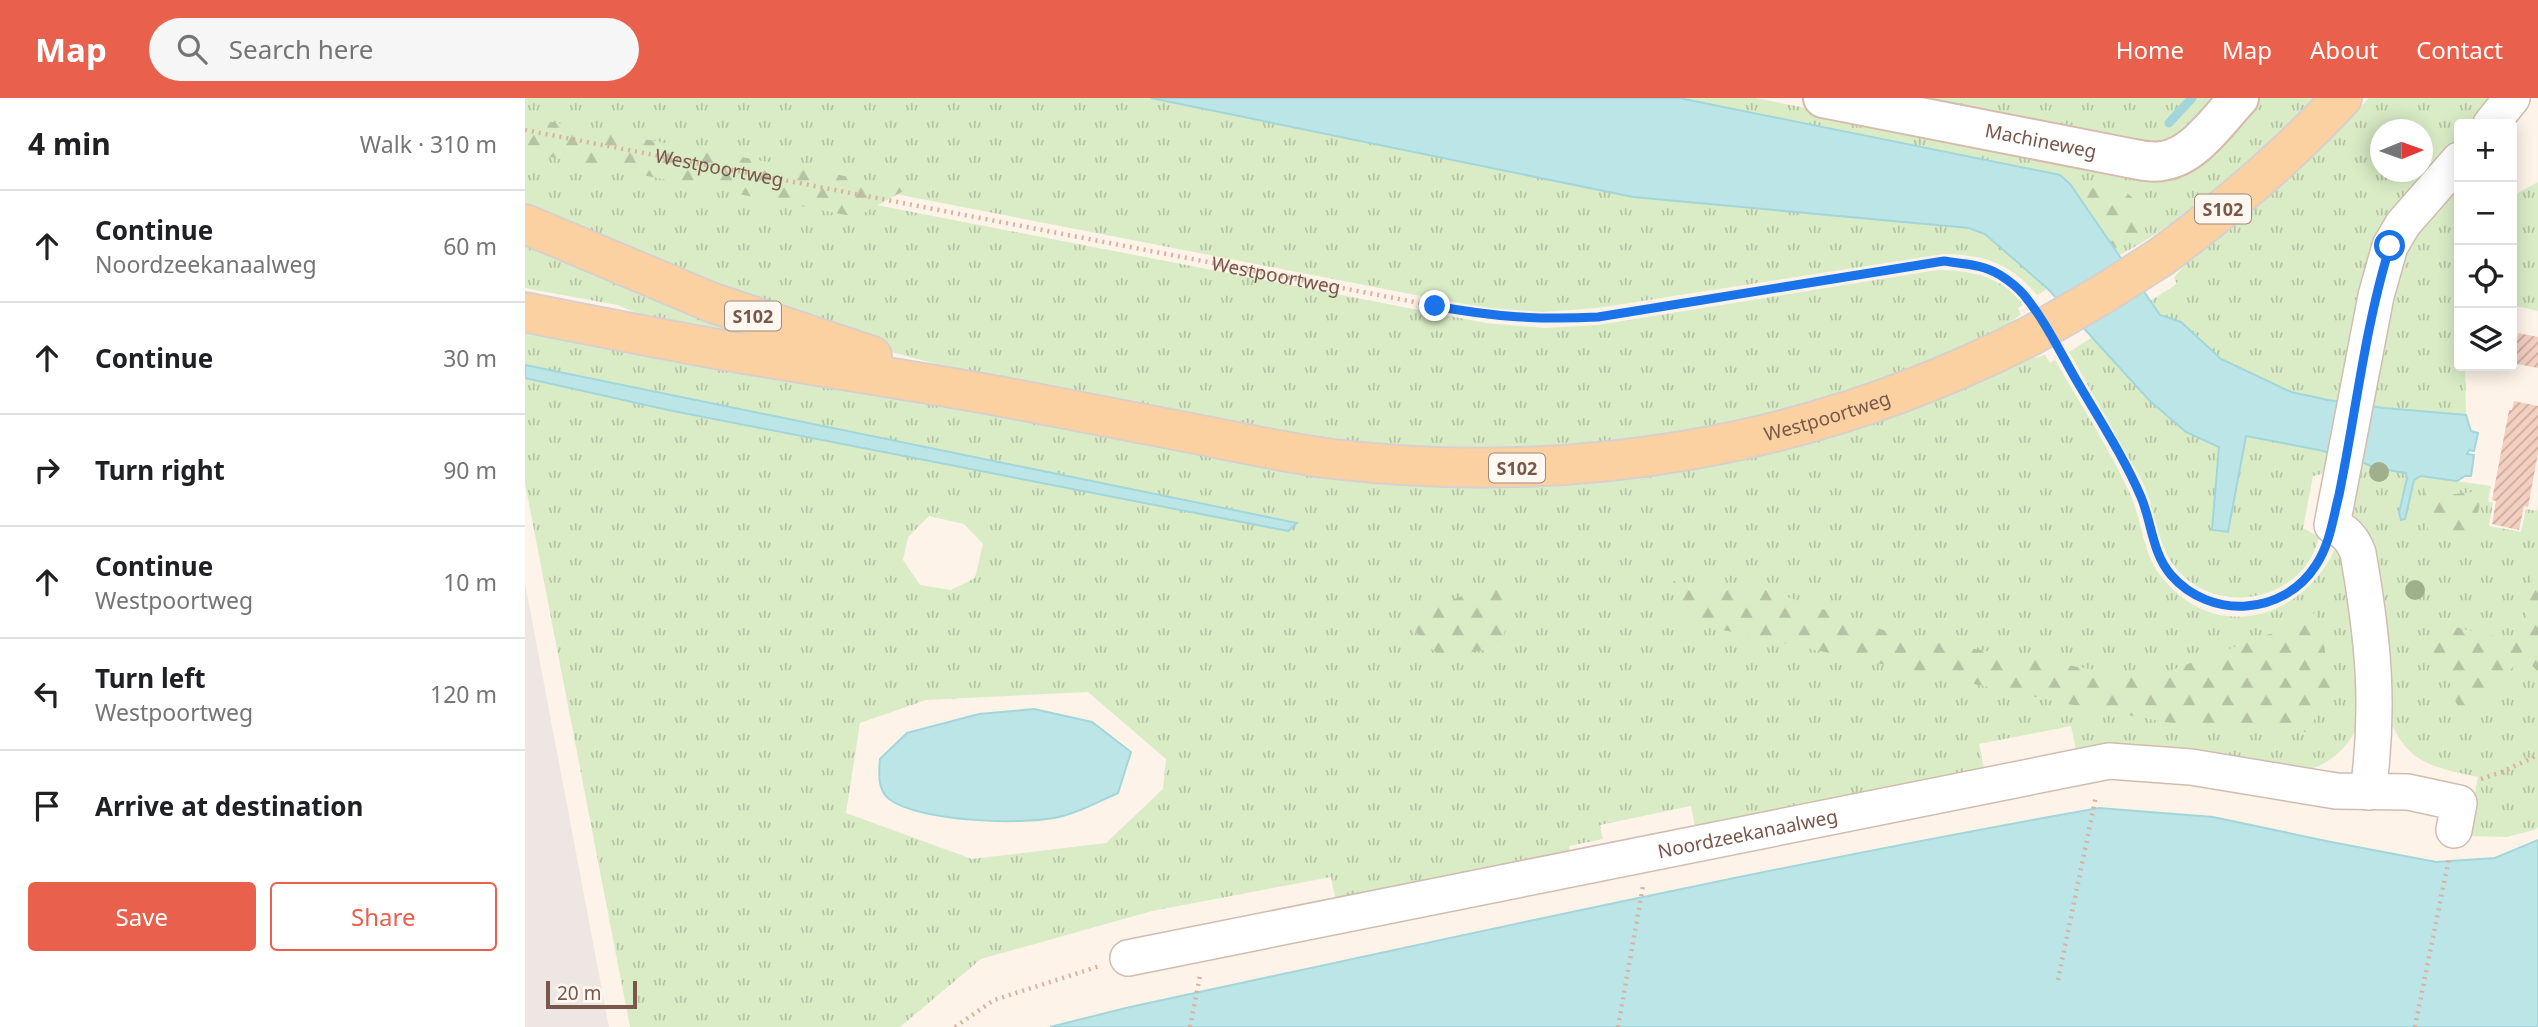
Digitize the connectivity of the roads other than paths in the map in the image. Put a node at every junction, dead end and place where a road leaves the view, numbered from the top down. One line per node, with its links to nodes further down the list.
1 (1823, 98): 2 (street, Machineweg)
2 (2239, 98)
3 (2342, 98): 9 (main road, Westpoortweg / S102, bridge)
4 (2512, 98): 5 (street)
5 (2495, 119)
6 (2454, 166): 10 (street)
7 (525, 224): 9 (main road, Westpoortweg / S102)
8 (525, 312): 9 (main road, Westpoortweg / S102)
9 (987, 394)
10 (2368, 792): 11 (street, Noordzeekanaalweg); 12 (street, Noordzeekanaalweg)
11 (2457, 816)
12 (1128, 958)

